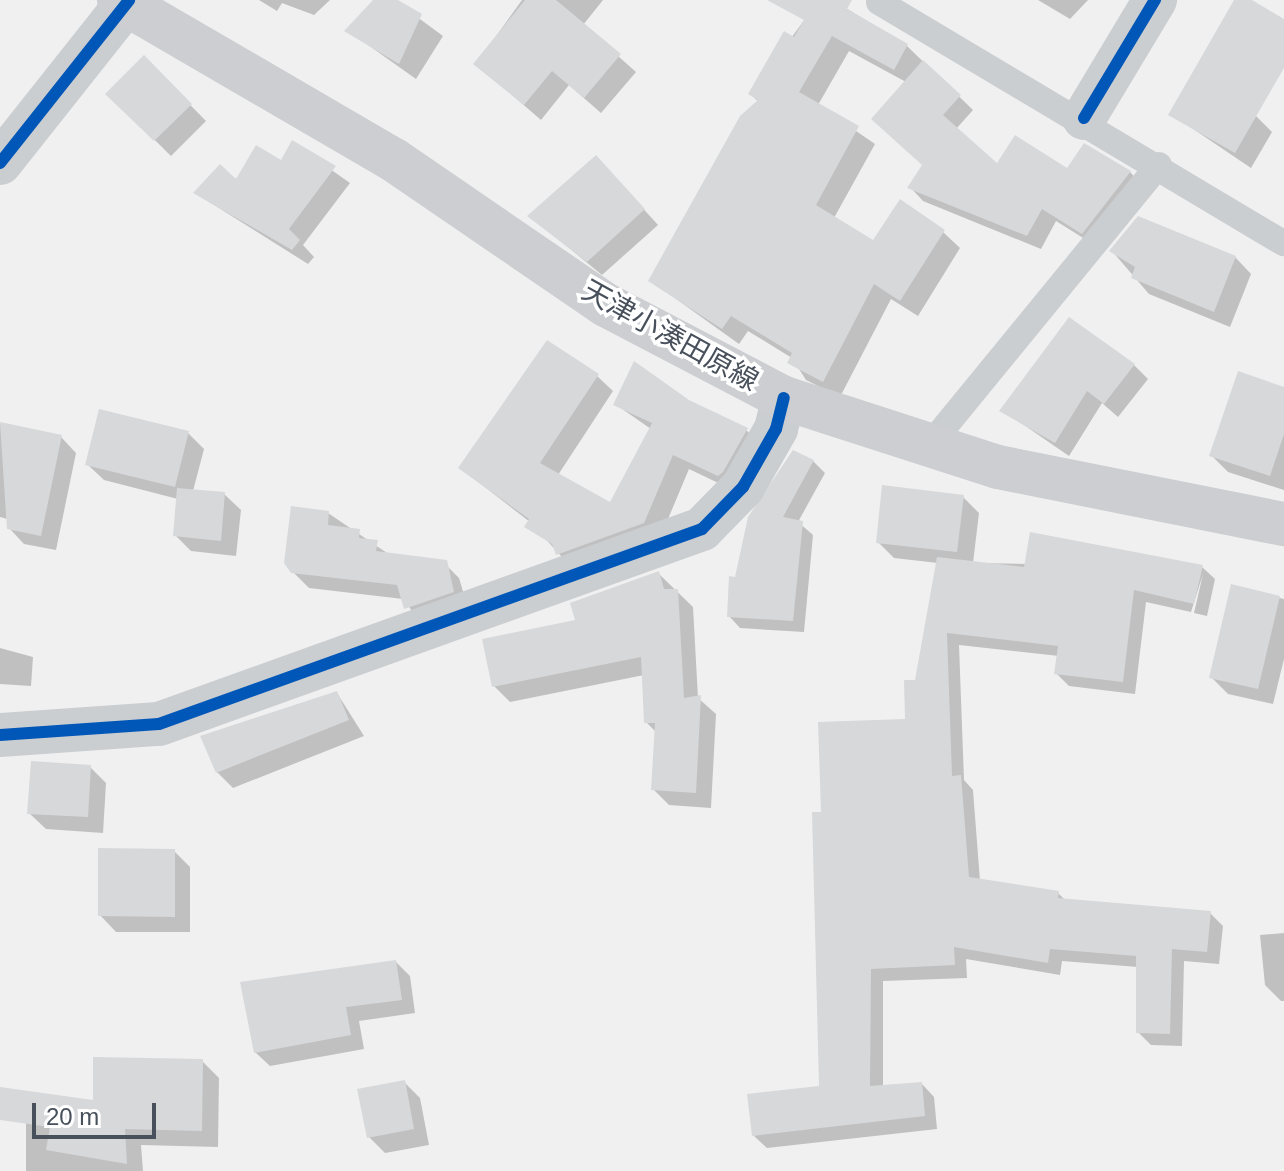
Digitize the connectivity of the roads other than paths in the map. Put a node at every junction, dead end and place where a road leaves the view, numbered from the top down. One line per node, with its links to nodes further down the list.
1 (1155, 0): 4 (street)
2 (125, 1): 5 (street); 8 (main road, 天津小湊田原線)
3 (879, 2): 4 (lane)
4 (1084, 118): 6 (lane)
5 (0, 163)
6 (1159, 165): 7 (lane); 9 (lane)
7 (1284, 243)
8 (784, 398): 9 (main road, 天津小湊田原線); 11 (street)
9 (929, 446): 10 (main road, 天津小湊田原線)
10 (1284, 524)
11 (0, 735)

